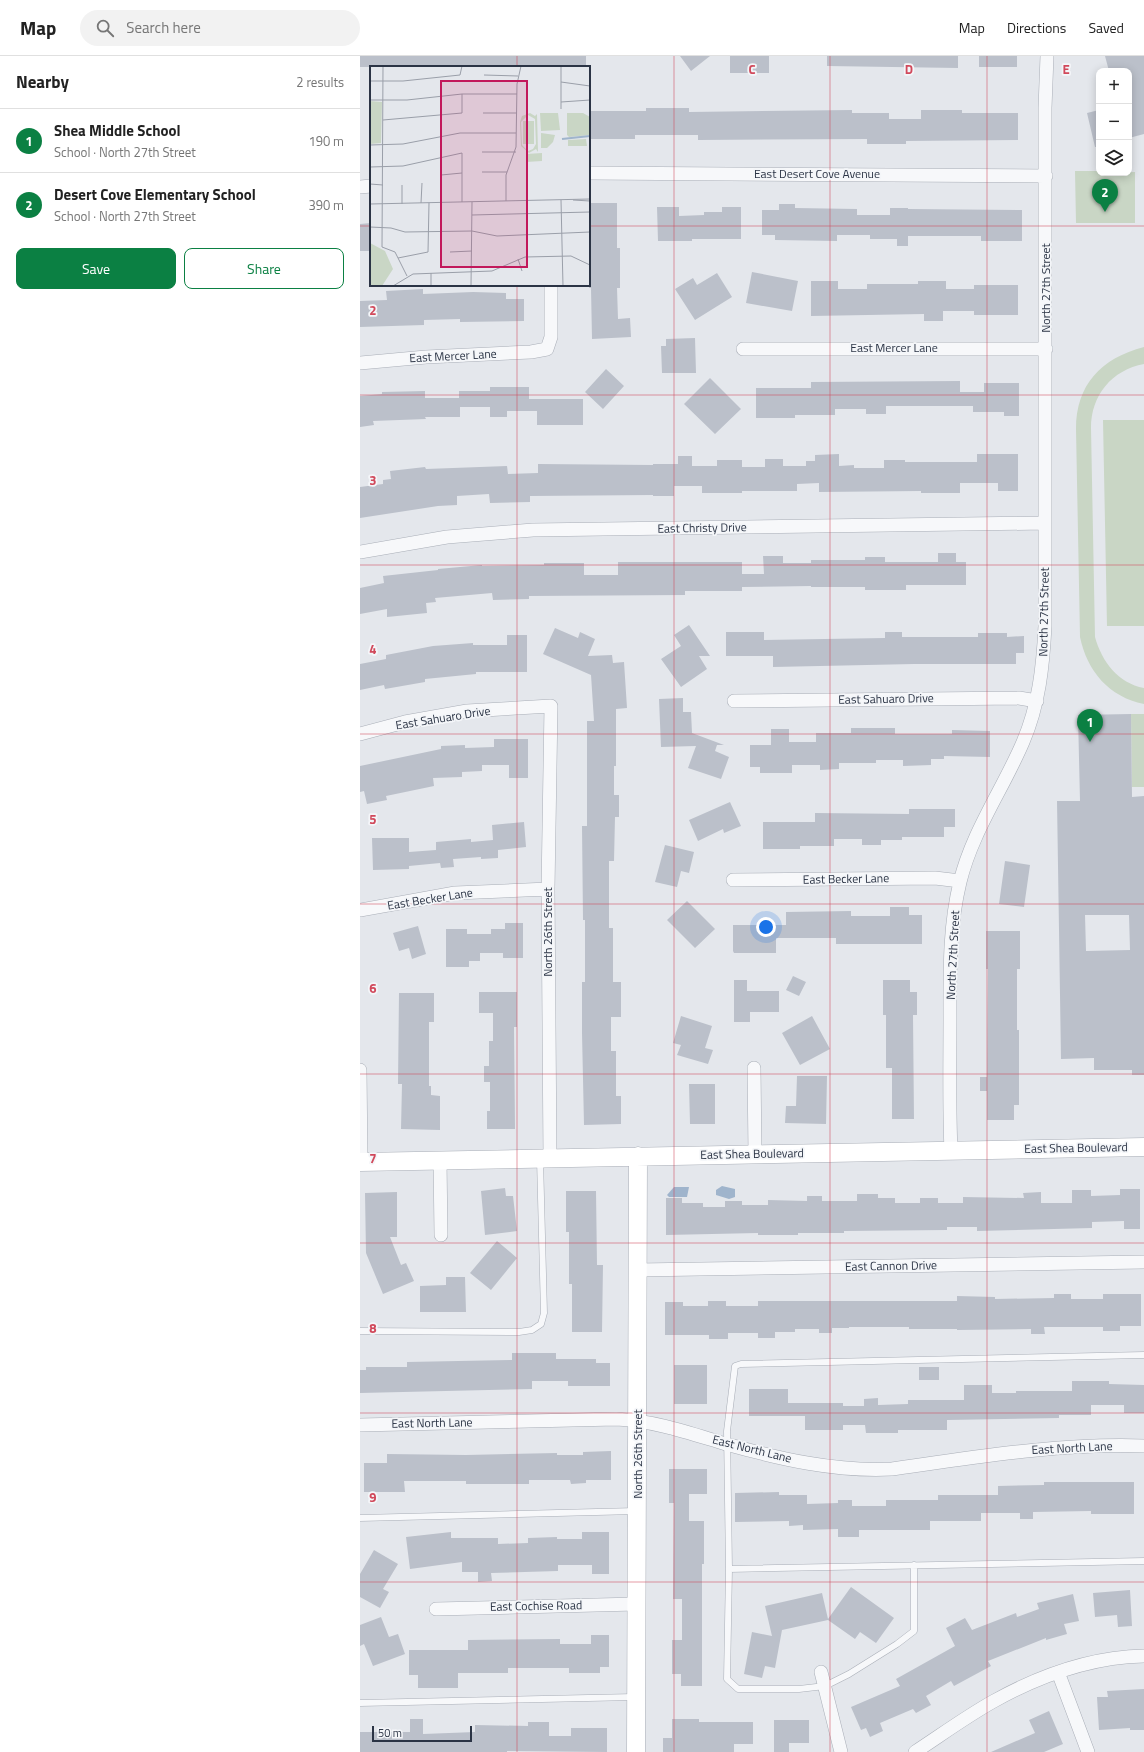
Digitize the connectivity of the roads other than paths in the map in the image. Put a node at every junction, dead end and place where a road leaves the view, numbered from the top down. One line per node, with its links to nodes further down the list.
1 (1047, 56): 3 (street, North 27th Street)
2 (590, 173): 3 (street, East Desert Cove Avenue)
3 (1046, 176): 7 (street, North 27th Street)
4 (370, 186): 5 (street)
5 (360, 187)
6 (551, 286): 9 (street, East Mercer Lane)
7 (1046, 348): 8 (street, East Mercer Lane); 10 (street, North 27th Street)
8 (743, 349)
9 (360, 363)
10 (1045, 523): 11 (street, East Christy Drive); 13 (street, North 27th Street)
11 (360, 552)
12 (734, 701): 13 (street, East Sahuaro Drive)
13 (1037, 701): 17 (street, North 27th Street)
14 (551, 706): 15 (street, East Sahuaro Drive); 18 (street, North 26th Street)
15 (360, 734)
16 (733, 880): 17 (street, East Becker Lane)
17 (960, 881): 23 (street, North 27th Street)
18 (548, 889): 19 (street, East Becker Lane); 26 (street, North 26th Street)
19 (360, 910)
20 (754, 1068): 24 (street)
21 (360, 1070): 28 (street)
22 (1144, 1147): 23 (street, East Shea Boulevard)
23 (951, 1151): 24 (street, East Shea Boulevard)
24 (755, 1154): 25 (street, East Shea Boulevard)
25 (638, 1156): 26 (street, East Shea Boulevard); 31 (street, North 26th Street)
26 (545, 1158): 27 (street, East Shea Boulevard); 32 (lane)
27 (440, 1160): 28 (street, East Shea Boulevard); 29 (street)
28 (360, 1162)
29 (441, 1235)
30 (1144, 1262): 31 (street, East Cannon Drive)
31 (638, 1270): 34 (street, North 26th Street)
32 (360, 1331)
33 (1144, 1355): 36 (lane)
34 (638, 1420): 35 (street, East North Lane); 36 (street, East North Lane); 38 (street, North 26th Street)
35 (360, 1425)
36 (728, 1444): 37 (street, East North Lane); 42 (lane)
37 (1144, 1446)
38 (638, 1511): 39 (lane); 43 (street, North 26th Street)
39 (360, 1518)
40 (1144, 1561): 41 (lane)
41 (914, 1565): 42 (lane); 48 (lane)
42 (729, 1569): 48 (lane)
43 (636, 1604): 44 (street, East Cochise Road); 49 (street, North 26th Street)
44 (436, 1609)
45 (1144, 1656): 47 (street)
46 (821, 1672): 48 (street)
47 (1058, 1672): 53 (street); 54 (street)
48 (825, 1686): 52 (street)
49 (636, 1697): 50 (lane); 51 (street, North 26th Street)
50 (360, 1703)
51 (636, 1752)
52 (841, 1752)
53 (915, 1752)
54 (1088, 1752)

